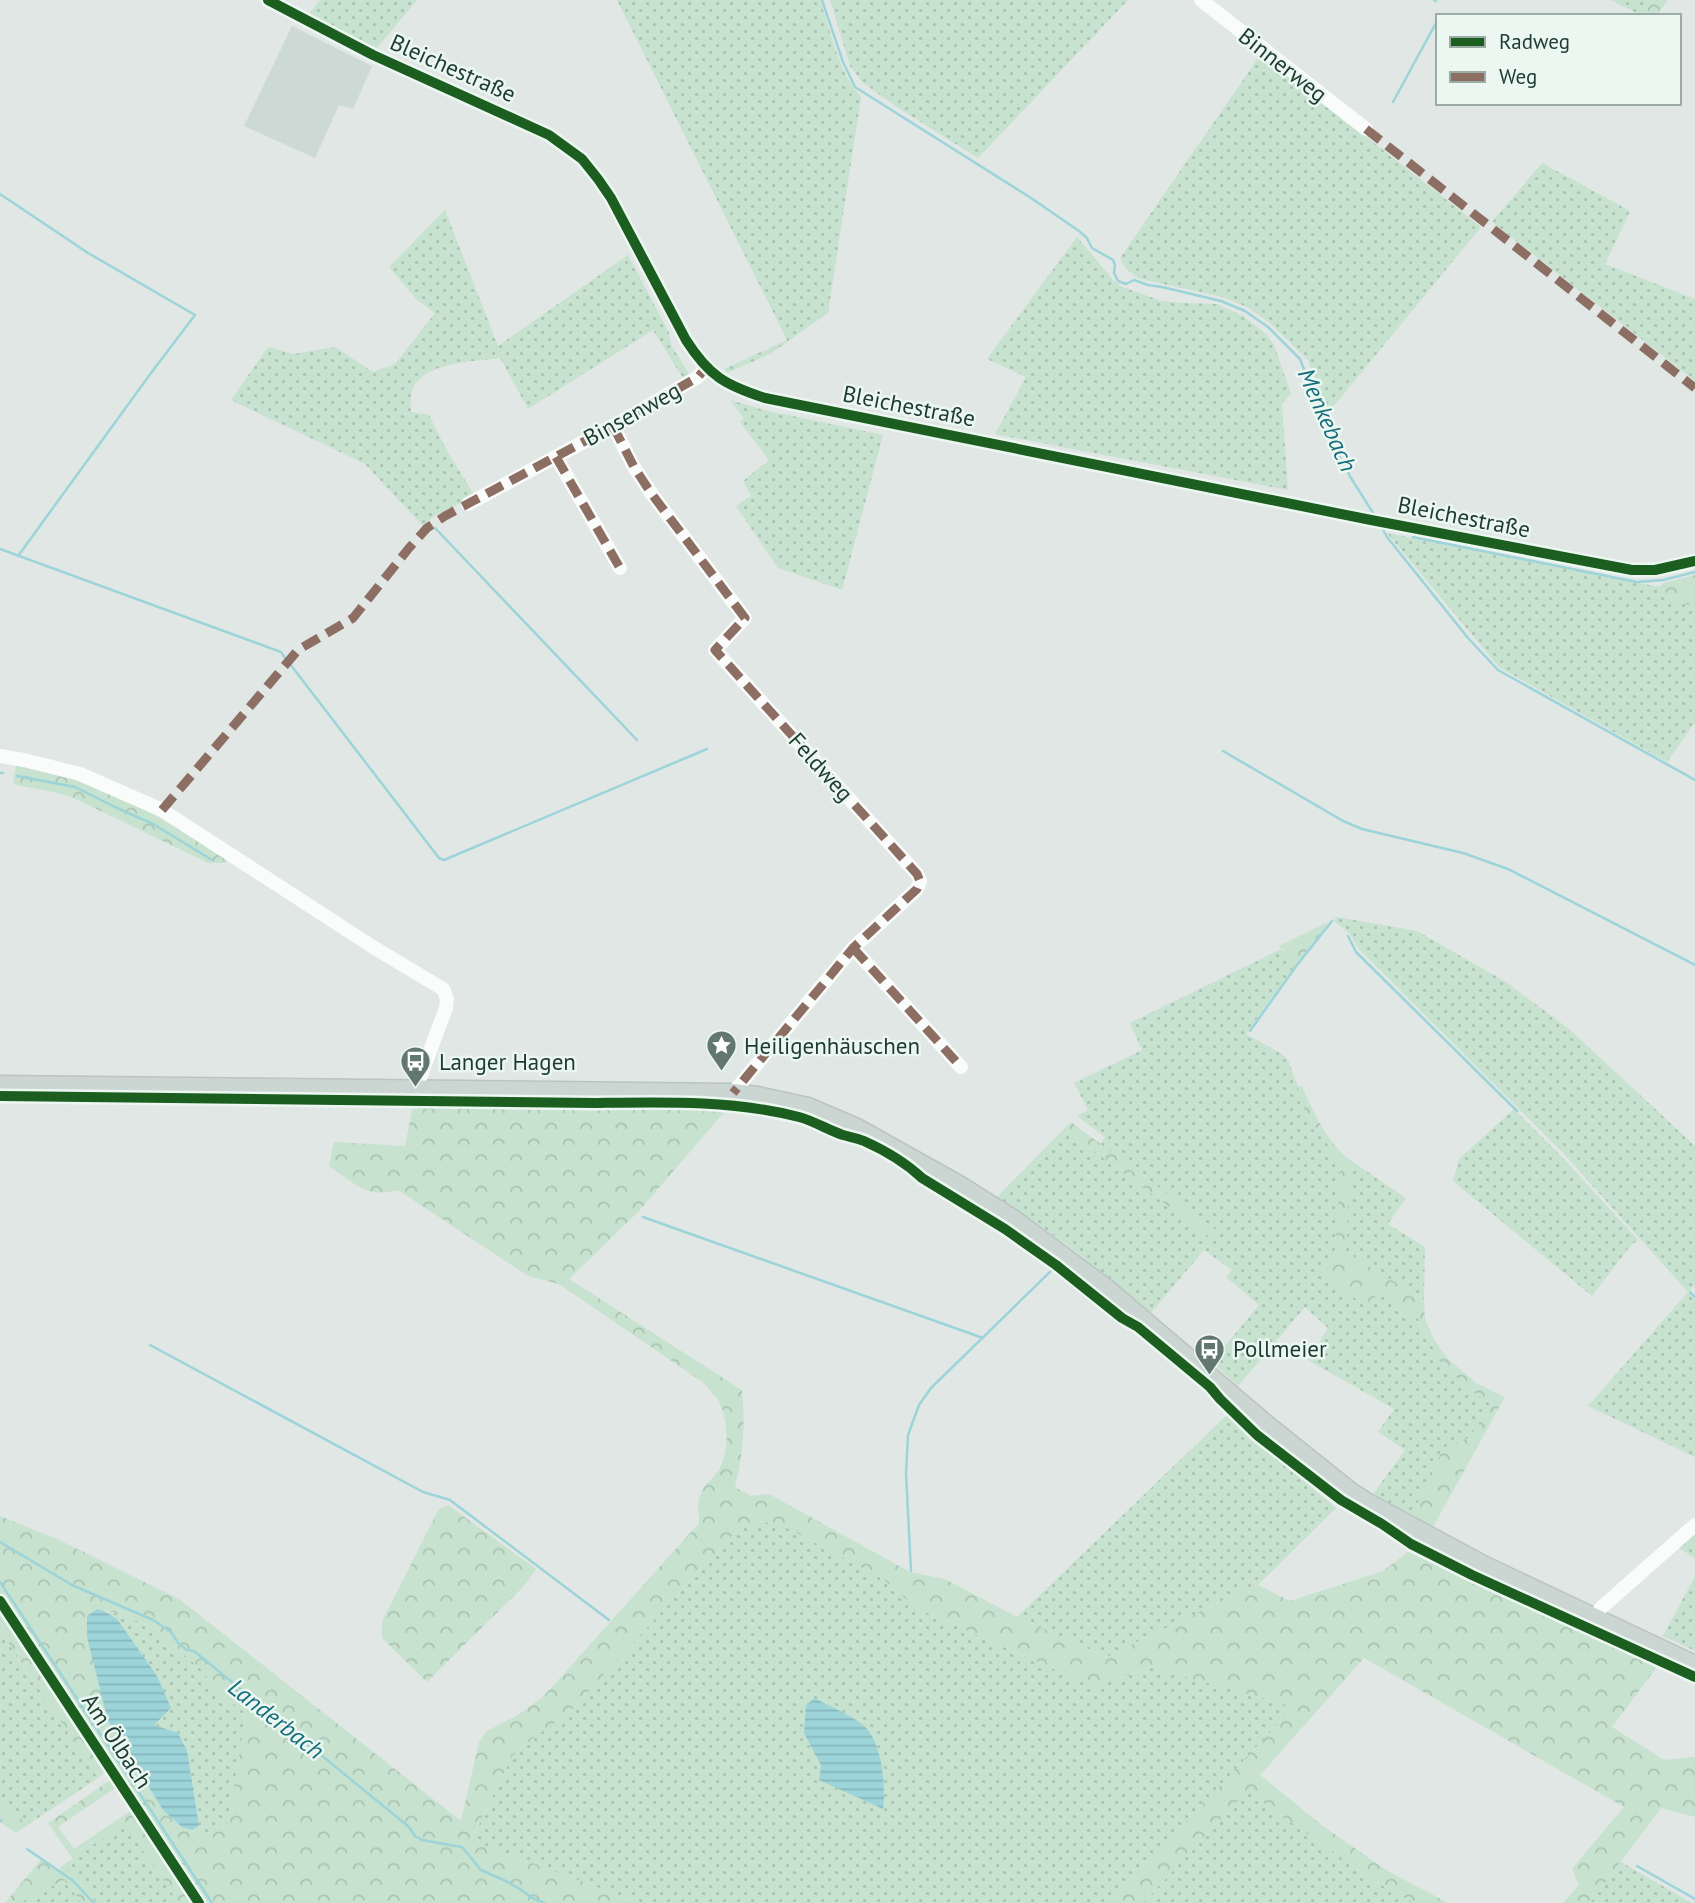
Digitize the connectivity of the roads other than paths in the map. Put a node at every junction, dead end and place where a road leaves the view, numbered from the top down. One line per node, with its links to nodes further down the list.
1 (268, 0): 4 (street, Bleichestraße)
2 (1201, 0): 3 (street, Binnerweg)
3 (1366, 129)
4 (706, 368): 5 (street, Binsenweg); 8 (street, Bleichestraße)
5 (613, 426): 6 (street, Binsenweg); 11 (street, Feldweg)
6 (556, 457): 7 (street, Binsenweg); 9 (street, Binsenweg)
7 (468, 504)
8 (1695, 561)
9 (620, 568)
10 (0, 756): 14 (street)
11 (853, 948): 12 (street); 15 (street, Feldweg)
12 (961, 1067)
13 (0, 1085): 14 (main road)
14 (416, 1089): 15 (main road)
15 (733, 1093): 18 (main road)
16 (1695, 1525): 18 (street)
17 (0, 1601): 20 (street, Am Ölbach)
18 (1595, 1617): 19 (main road)
19 (1695, 1665)
20 (199, 1903)

